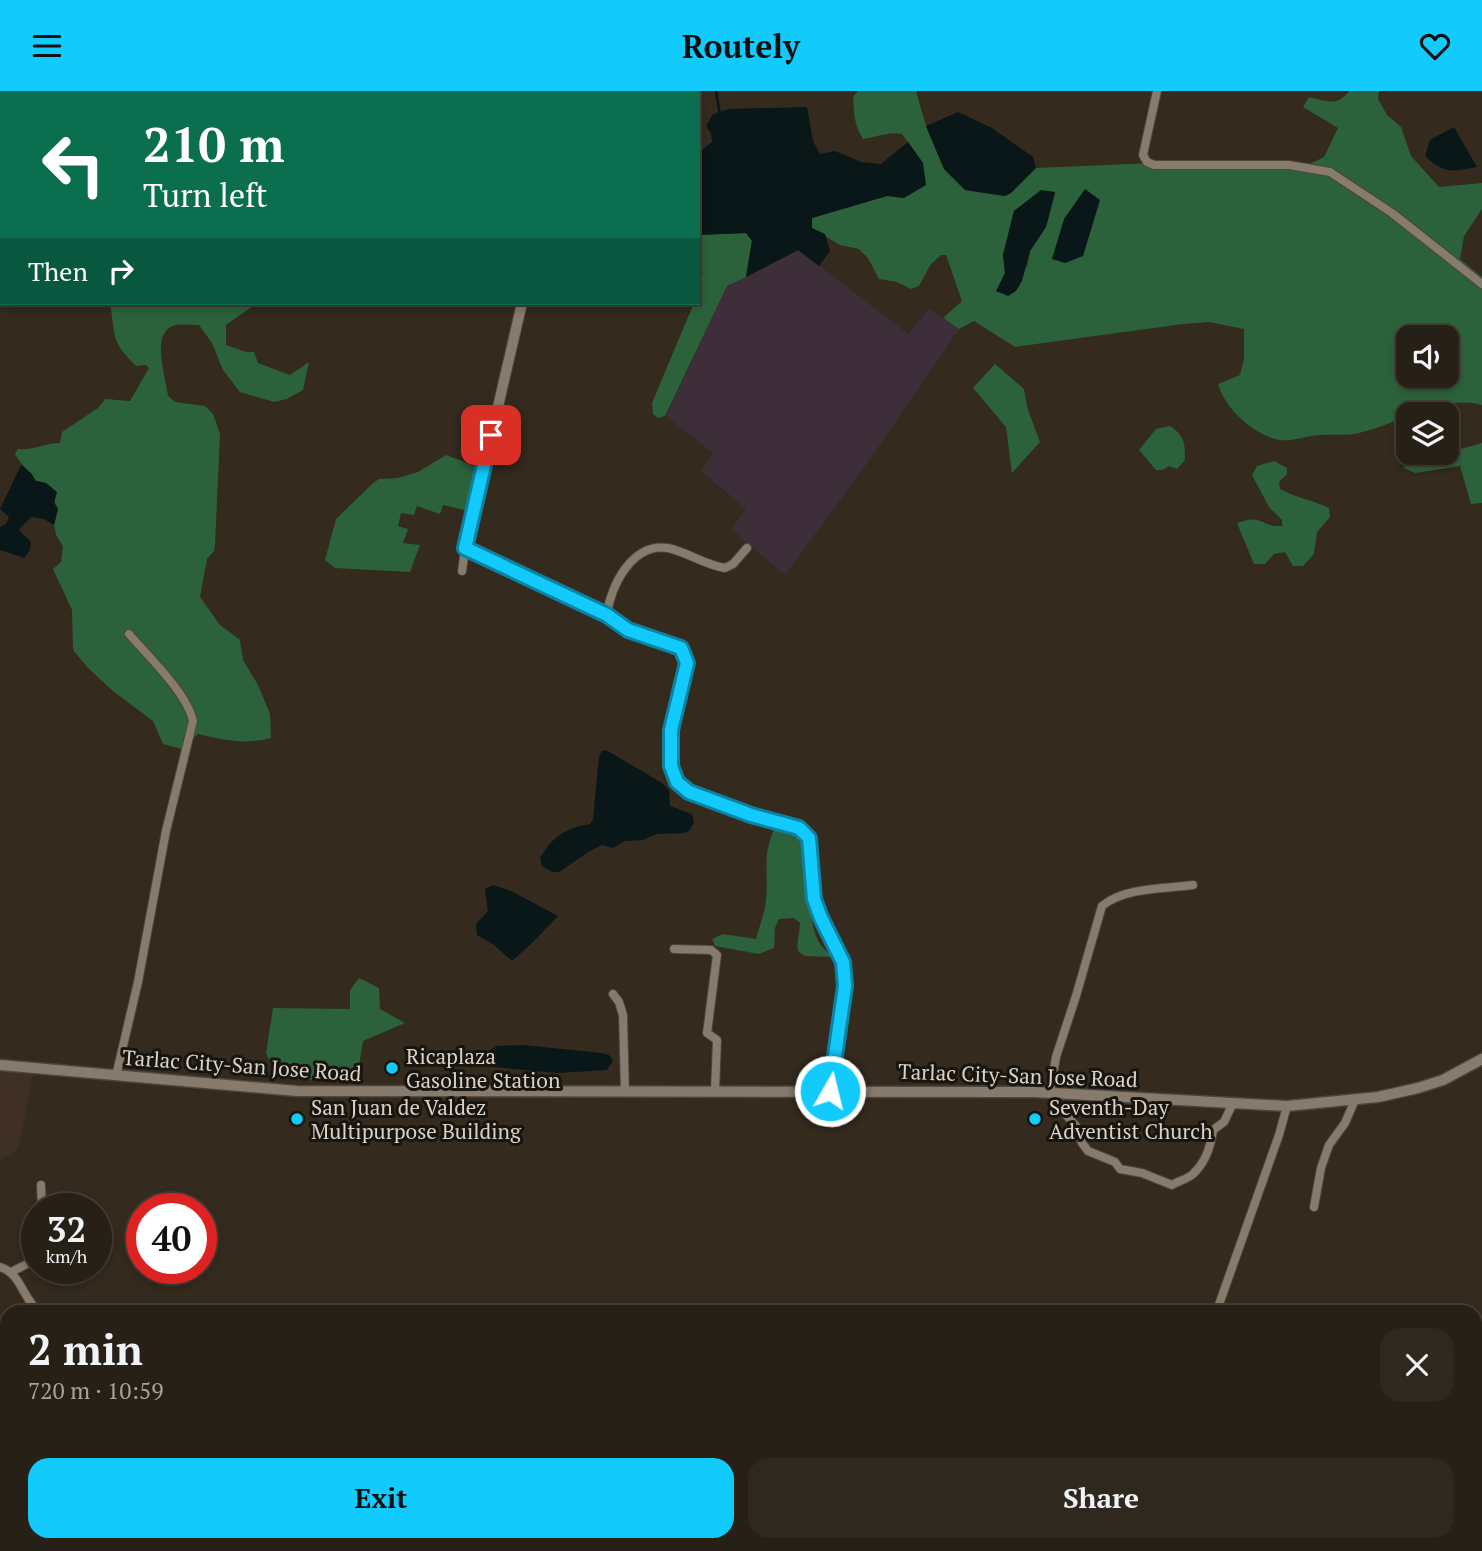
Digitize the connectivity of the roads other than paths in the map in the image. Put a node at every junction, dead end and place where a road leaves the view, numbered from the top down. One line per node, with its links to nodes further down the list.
1 (1157, 91): 2 (street)
2 (1482, 284)
3 (522, 305): 4 (street)
4 (465, 548): 6 (street); 7 (street)
5 (747, 548): 7 (street)
6 (462, 571)
7 (607, 615): 16 (street)
8 (129, 634): 14 (street)
9 (1193, 885): 18 (street)
10 (674, 949): 15 (street)
11 (613, 995): 17 (street)
12 (1482, 1059): 19 (main road, Tarlac City-San Jose Road)
13 (0, 1065): 14 (main road, Tarlac City-San Jose Road)
14 (116, 1076): 17 (main road, Tarlac City-San Jose Road)
15 (715, 1091): 16 (main road, Tarlac City-San Jose Road); 17 (main road, Tarlac City-San Jose Road)
16 (830, 1091): 18 (main road, Tarlac City-San Jose Road)
17 (625, 1092)
18 (1052, 1092): 20 (main road, Tarlac City-San Jose Road); 20 (street)
19 (1355, 1100): 21 (main road, Tarlac City-San Jose Road); 24 (street)
20 (1233, 1103): 21 (main road, Tarlac City-San Jose Road)
21 (1287, 1106): 29 (street)
22 (41, 1185): 23 (street)
23 (41, 1193)
24 (1314, 1207)
25 (0, 1267): 27 (street)
26 (21, 1267): 27 (street)
27 (11, 1272): 28 (street)
28 (31, 1305)
29 (1219, 1305)

